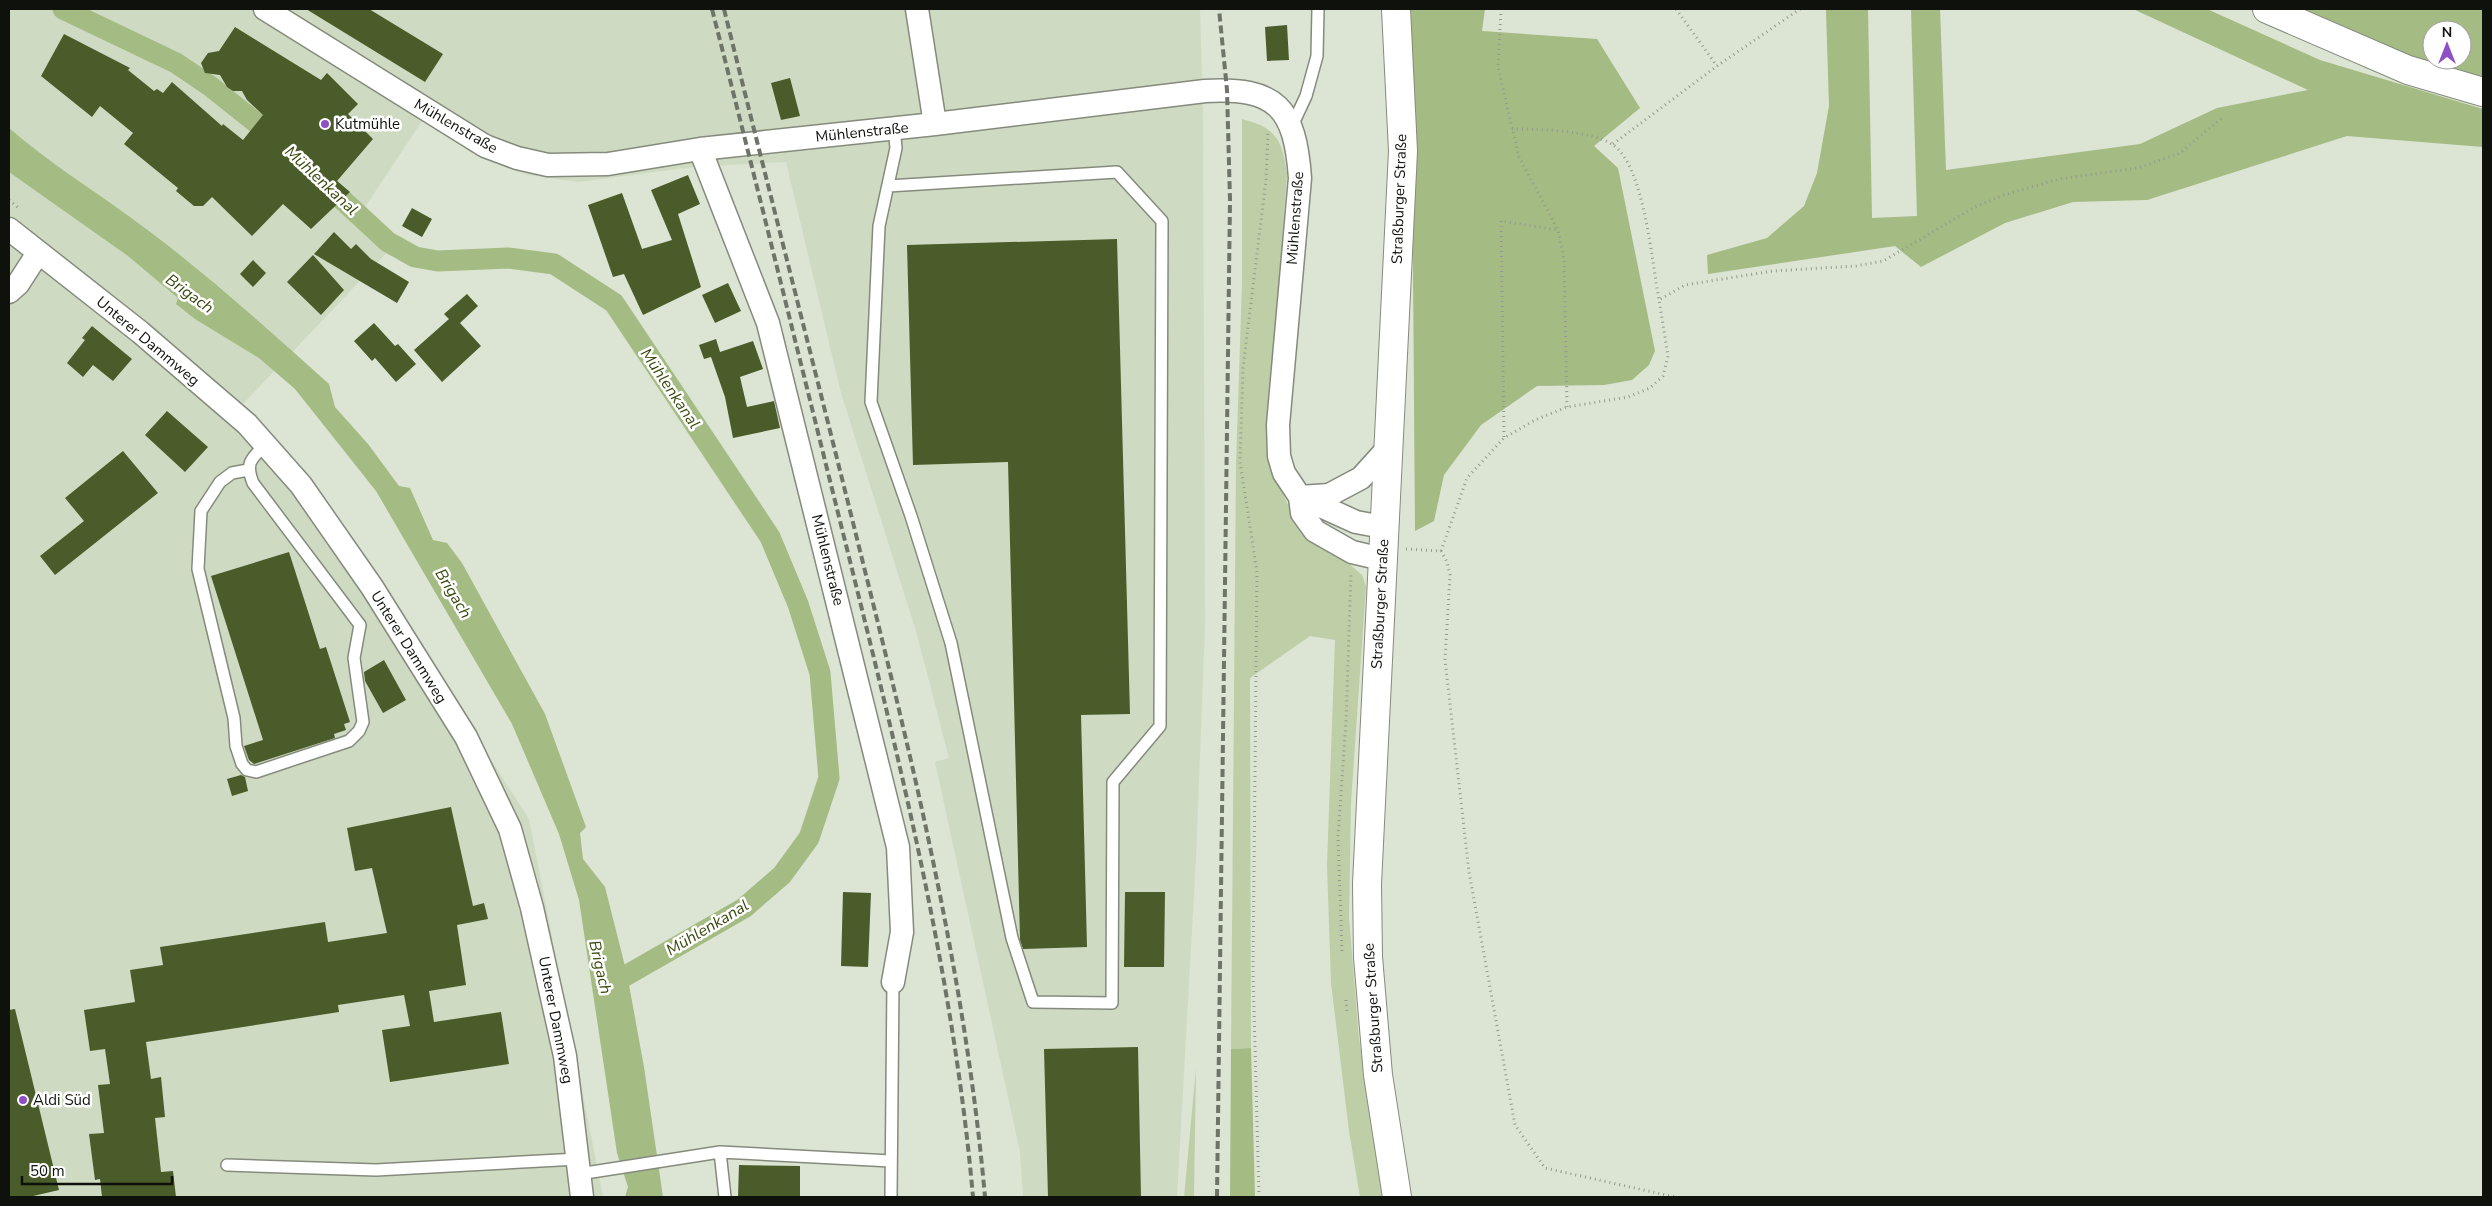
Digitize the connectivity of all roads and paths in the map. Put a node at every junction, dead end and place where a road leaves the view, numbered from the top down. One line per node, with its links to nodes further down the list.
1 (265, 9): 18 (street, Mühlenstraße)
2 (917, 9): 13 (street)
3 (1318, 9): 14 (lane)
4 (1396, 9): 28 (main road, Straßburger Straße)
5 (1502, 9): 16 (path)
6 (1676, 9): 9 (path)
7 (1800, 9): 9 (path)
8 (2267, 9): 10 (main road)
9 (1717, 66): 17 (path)
10 (2483, 92)
11 (1270, 101): 13 (street, Mühlenstraße); 14 (street, Mühlenstraße); 41 (path)
12 (2222, 118): 24 (path)
13 (936, 124): 15 (street, Mühlenstraße)
14 (1292, 126): 30 (street, Mühlenstraße)
15 (894, 128): 18 (street, Mühlenstraße); 19 (lane)
16 (1512, 129): 17 (path); 21 (path)
17 (1613, 144): 24 (path)
18 (700, 149): 33 (street, Mühlenstraße)
19 (888, 186): 19 (lane)
20 (9, 229): 22 (street, Unterer Dammweg)
21 (1558, 230): 25 (path); 26 (path)
22 (38, 253): 23 (street); 27 (street, Unterer Dammweg)
23 (9, 292)
24 (1659, 300): 25 (path)
25 (1567, 407): 26 (path)
26 (1504, 438): 32 (path)
27 (265, 445): 29 (lane); 37 (street, Unterer Dammweg)
28 (1389, 447): 30 (street); 31 (main road, Straßburger Straße)
29 (248, 470): 29 (lane)
30 (1300, 497): 31 (street); 31 (street, Mühlenstraße)
31 (1383, 544): 32 (path); 42 (main road, Straßburger Straße)
32 (1441, 552): 43 (path)
33 (893, 982): 35 (lane)
34 (720, 1152): 35 (lane); 37 (lane); 39 (lane)
35 (891, 1161): 40 (lane)
36 (228, 1165): 37 (lane)
37 (585, 1168): 38 (street, Unterer Dammweg)
38 (582, 1197)
39 (725, 1197)
40 (891, 1197)
41 (1259, 1197)
42 (1397, 1197)
43 (1675, 1197)

